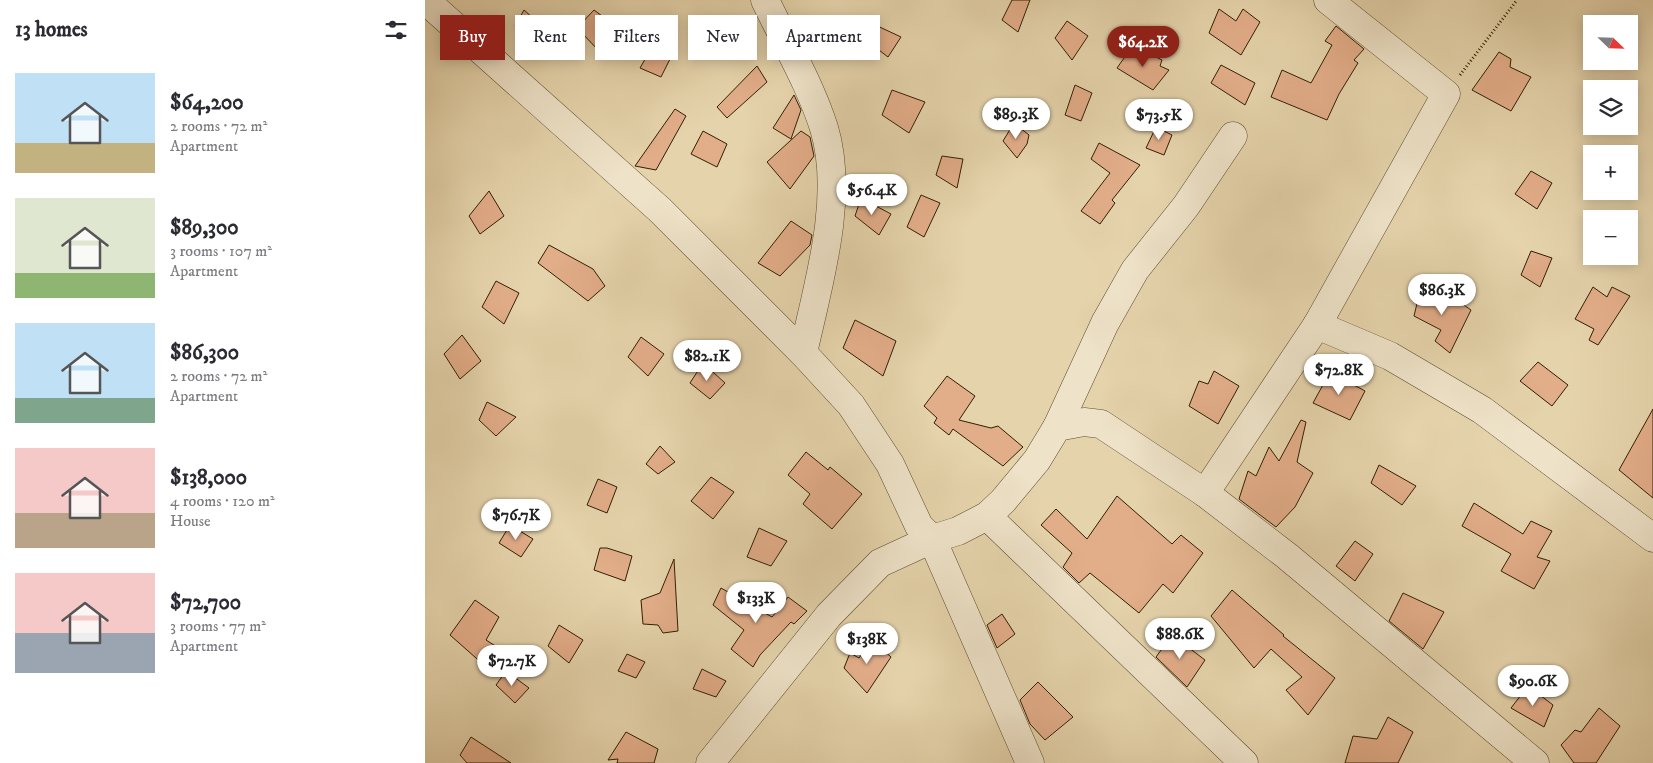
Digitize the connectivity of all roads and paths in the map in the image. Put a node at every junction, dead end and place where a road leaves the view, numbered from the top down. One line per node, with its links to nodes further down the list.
1 (425, 0): 8 (street)
2 (765, 0): 8 (street)
3 (1328, 0): 5 (street)
4 (1517, 0): 5 (path)
5 (1446, 94): 7 (street)
6 (1233, 136): 9 (street)
7 (1317, 325): 10 (street); 12 (street)
8 (803, 353): 13 (street)
9 (1057, 427): 10 (street); 11 (street)
10 (1205, 493): 17 (street)
11 (987, 516): 13 (street); 16 (street)
12 (1653, 538)
13 (932, 539): 14 (street); 15 (street)
14 (710, 763)
15 (1030, 763)
16 (1244, 763)
17 (1535, 763)

